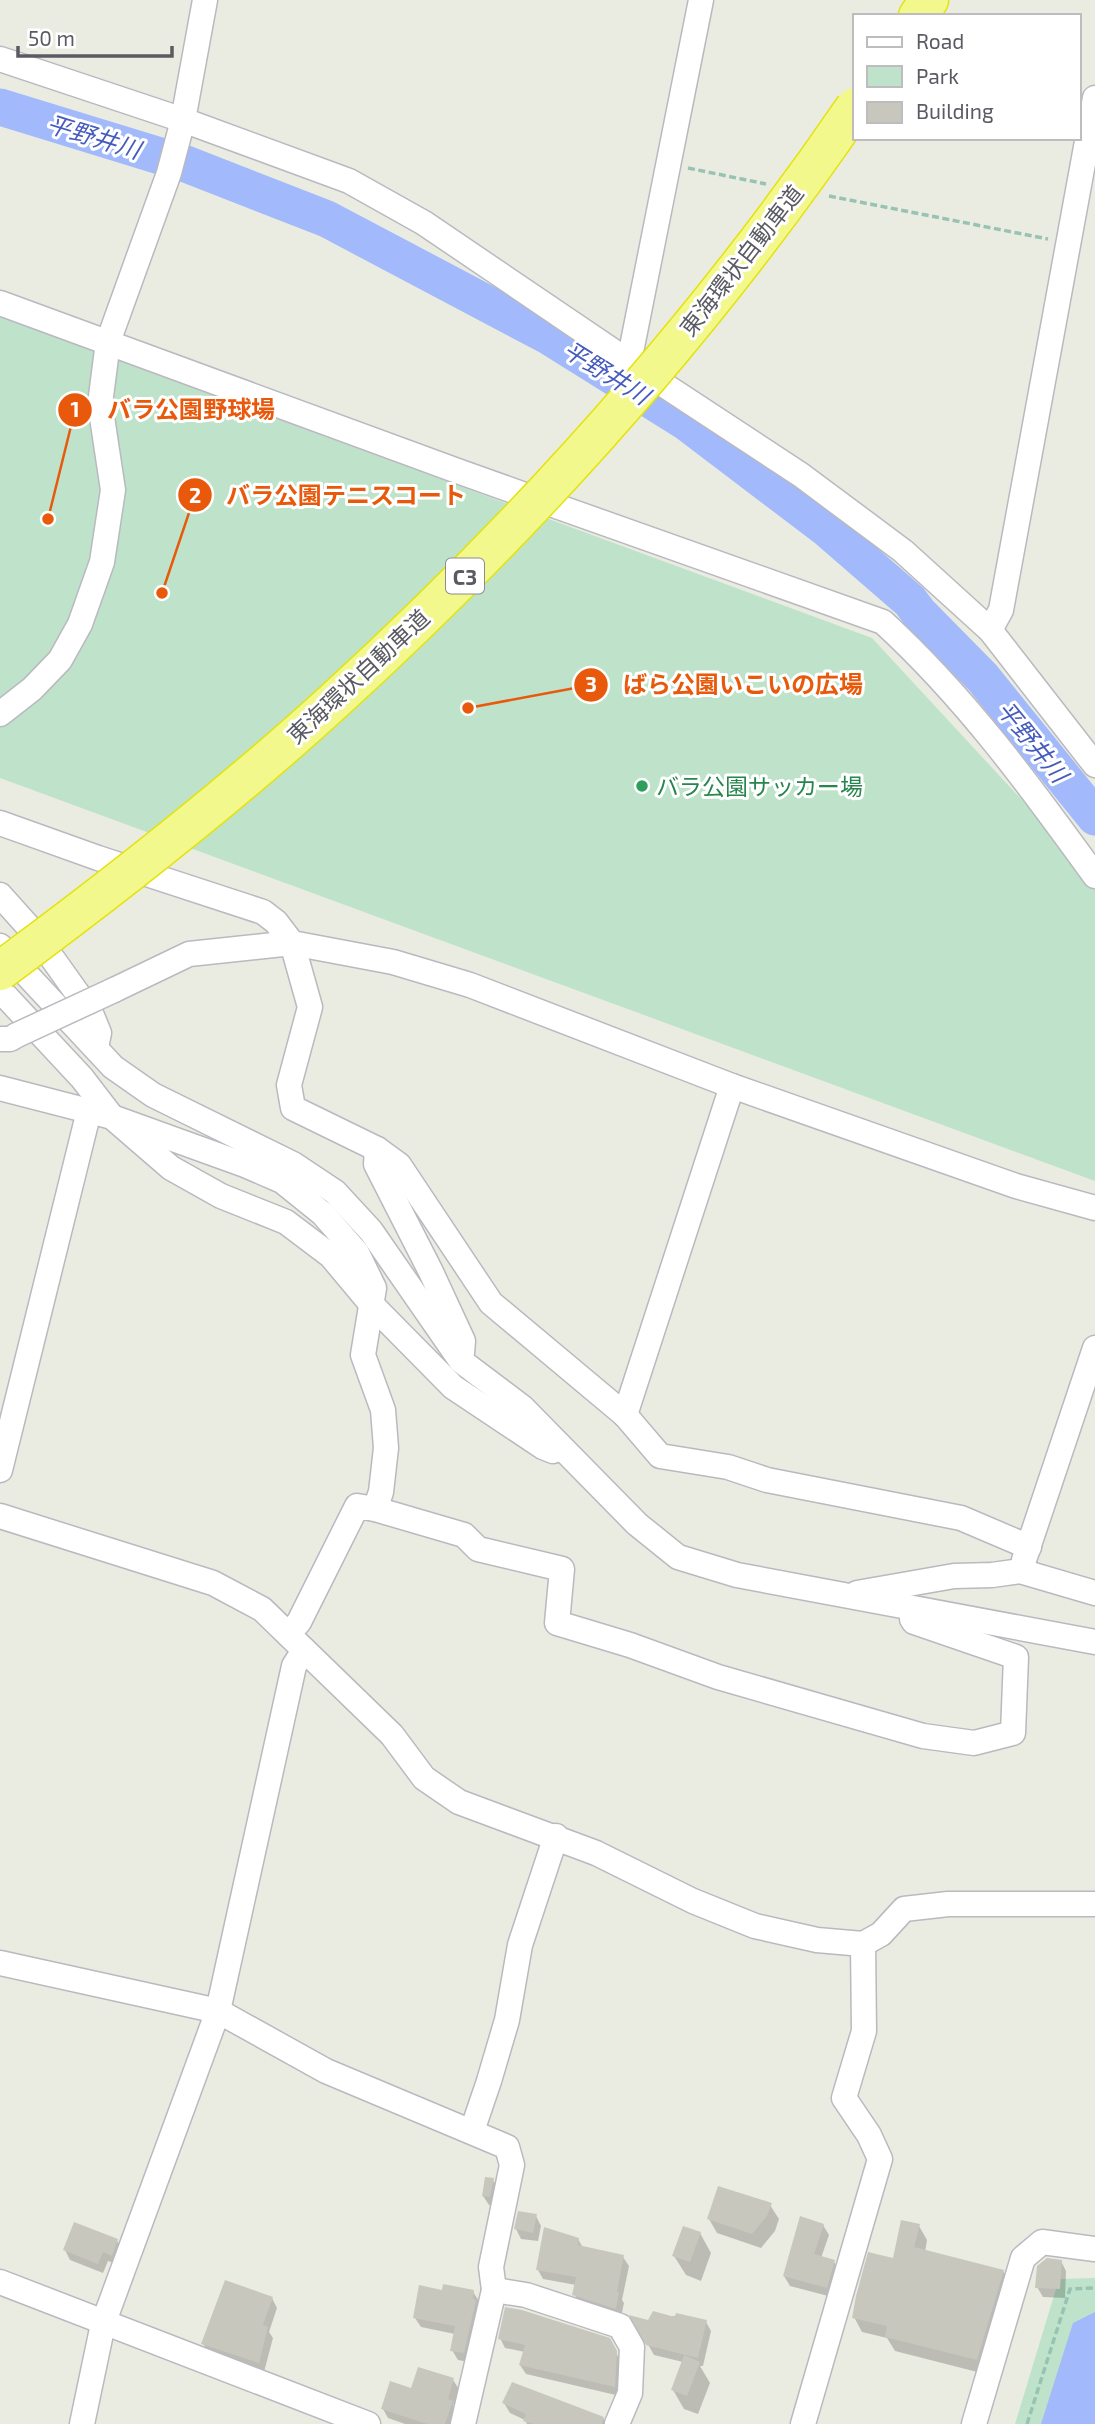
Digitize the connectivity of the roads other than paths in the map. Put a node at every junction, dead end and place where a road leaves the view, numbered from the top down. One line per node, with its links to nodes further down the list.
1 (205, 0): 6 (street)
2 (701, 0): 9 (street)
3 (0, 59): 6 (street)
4 (1095, 98): 10 (street)
5 (853, 110): 18 (highway, 東海環状自動車道 / C3, bridge)
6 (182, 125): 8 (street); 9 (street)
7 (0, 303): 8 (street)
8 (108, 342): 11 (street); 14 (street)
9 (629, 362): 10 (street)
10 (990, 630): 12 (street)
11 (0, 714)
12 (1095, 765)
13 (0, 823): 16 (street)
14 (1095, 876)
15 (0, 895): 21 (street)
16 (292, 943): 20 (street, bridge); 22 (street); 25 (street)
17 (0, 946): 21 (street)
18 (0, 971)
19 (0, 990): 24 (street)
20 (9, 1037)
21 (96, 1047): 26 (street)
22 (732, 1086): 27 (street); 31 (street)
23 (0, 1088): 24 (street)
24 (101, 1114): 26 (street); 28 (street); 33 (street)
25 (377, 1149): 30 (street); 31 (street)
26 (288, 1173): 28 (street); 30 (street)
27 (1095, 1208)
28 (372, 1305): 32 (street); 34 (street)
29 (1095, 1348): 36 (street)
30 (461, 1361): 32 (street)
31 (625, 1415): 36 (street)
32 (570, 1457): 39 (street)
33 (0, 1470)
34 (375, 1508): 40 (street); 41 (street)
35 (0, 1516): 41 (street)
36 (1029, 1547): 37 (street)
37 (1020, 1571): 38 (street); 39 (street)
38 (1095, 1593)
39 (843, 1596): 40 (street)
40 (905, 1607): 42 (street)
41 (296, 1642): 43 (street); 47 (street)
42 (1095, 1642)
43 (556, 1836): 45 (street); 48 (street)
44 (1095, 1903): 45 (street)
45 (863, 1944): 57 (street)
46 (0, 1963): 47 (street)
47 (218, 2011): 48 (street); 52 (street)
48 (472, 2131): 51 (street)
49 (1095, 2249): 58 (street)
50 (0, 2282): 52 (street)
51 (494, 2290): 55 (street); 56 (street)
52 (103, 2323): 53 (street); 54 (street)
53 (82, 2424)
54 (368, 2424)
55 (463, 2424)
56 (617, 2424)
57 (803, 2424)
58 (974, 2424)

